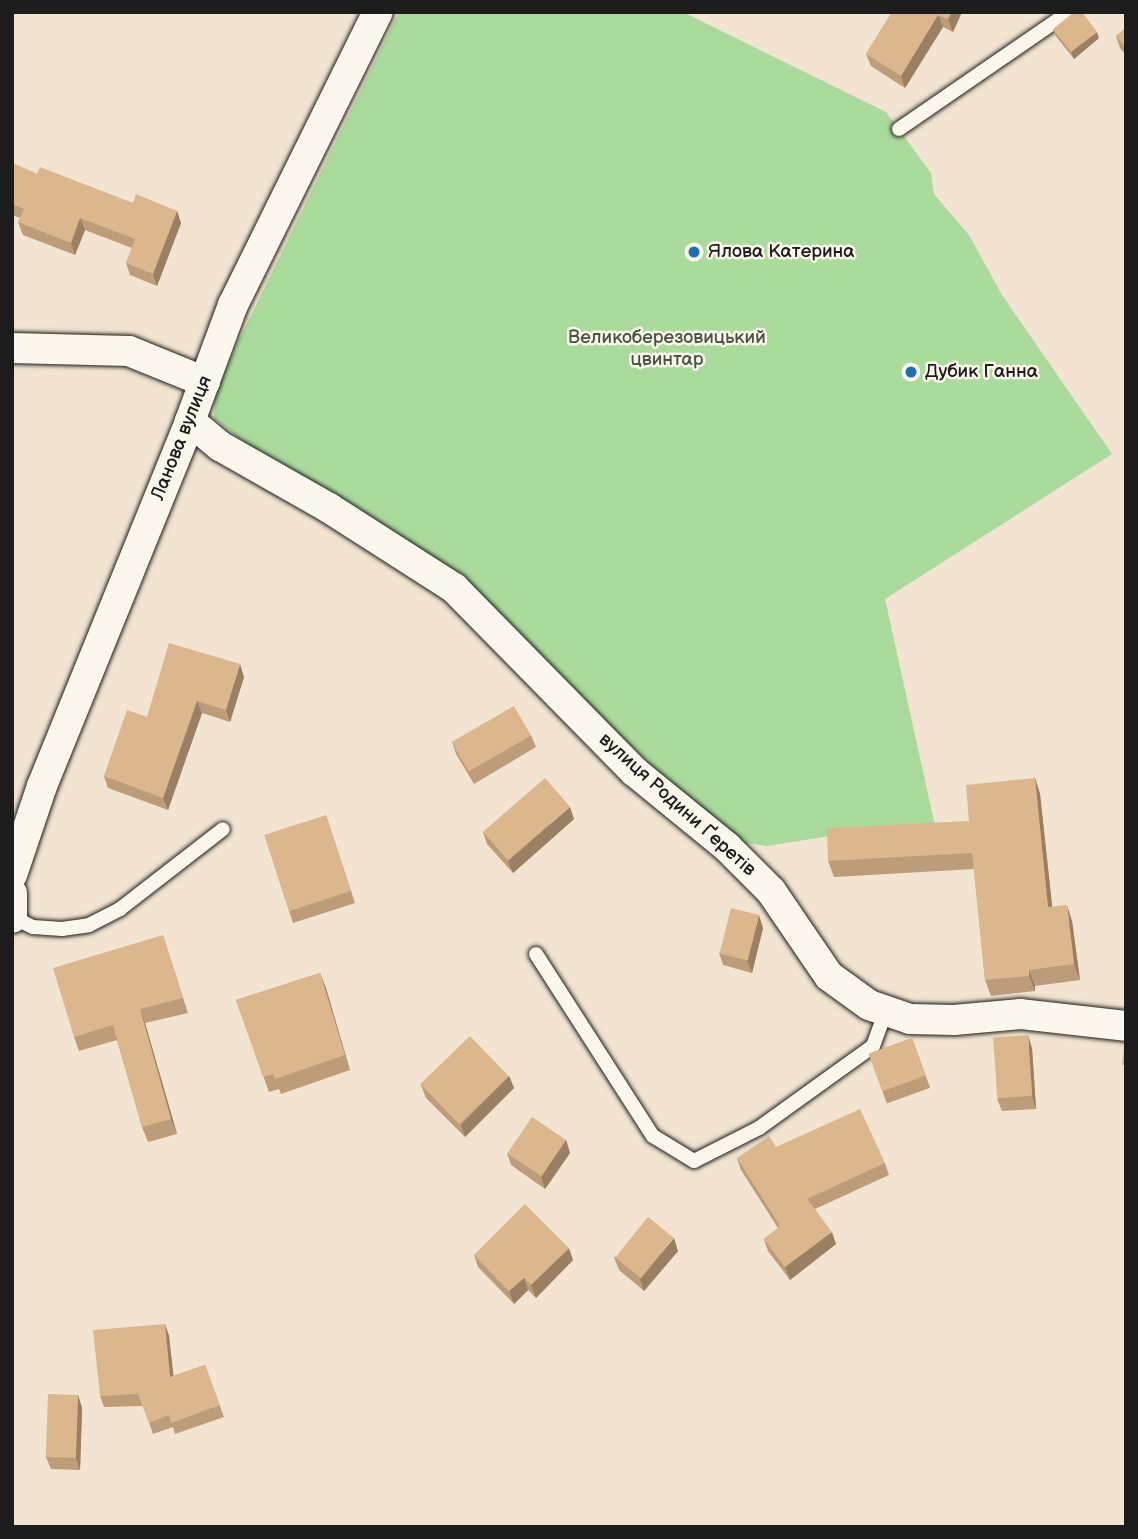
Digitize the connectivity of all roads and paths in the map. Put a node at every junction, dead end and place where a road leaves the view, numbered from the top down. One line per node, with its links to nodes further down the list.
1 (378, 12): 5 (street, Ланова вулиця)
2 (1069, 12): 3 (lane)
3 (899, 129)
4 (12, 348): 5 (street)
5 (205, 382): 6 (street, Ланова вулиця)
6 (190, 421): 8 (street, Ланова вулиця); 11 (street, вулиця Родини Ґеретів)
7 (223, 829): 9 (lane)
8 (12, 875)
9 (13, 909)
10 (536, 954): 11 (lane)
11 (886, 1010): 12 (street, вулиця Родини Ґеретів)
12 (1126, 1026)

